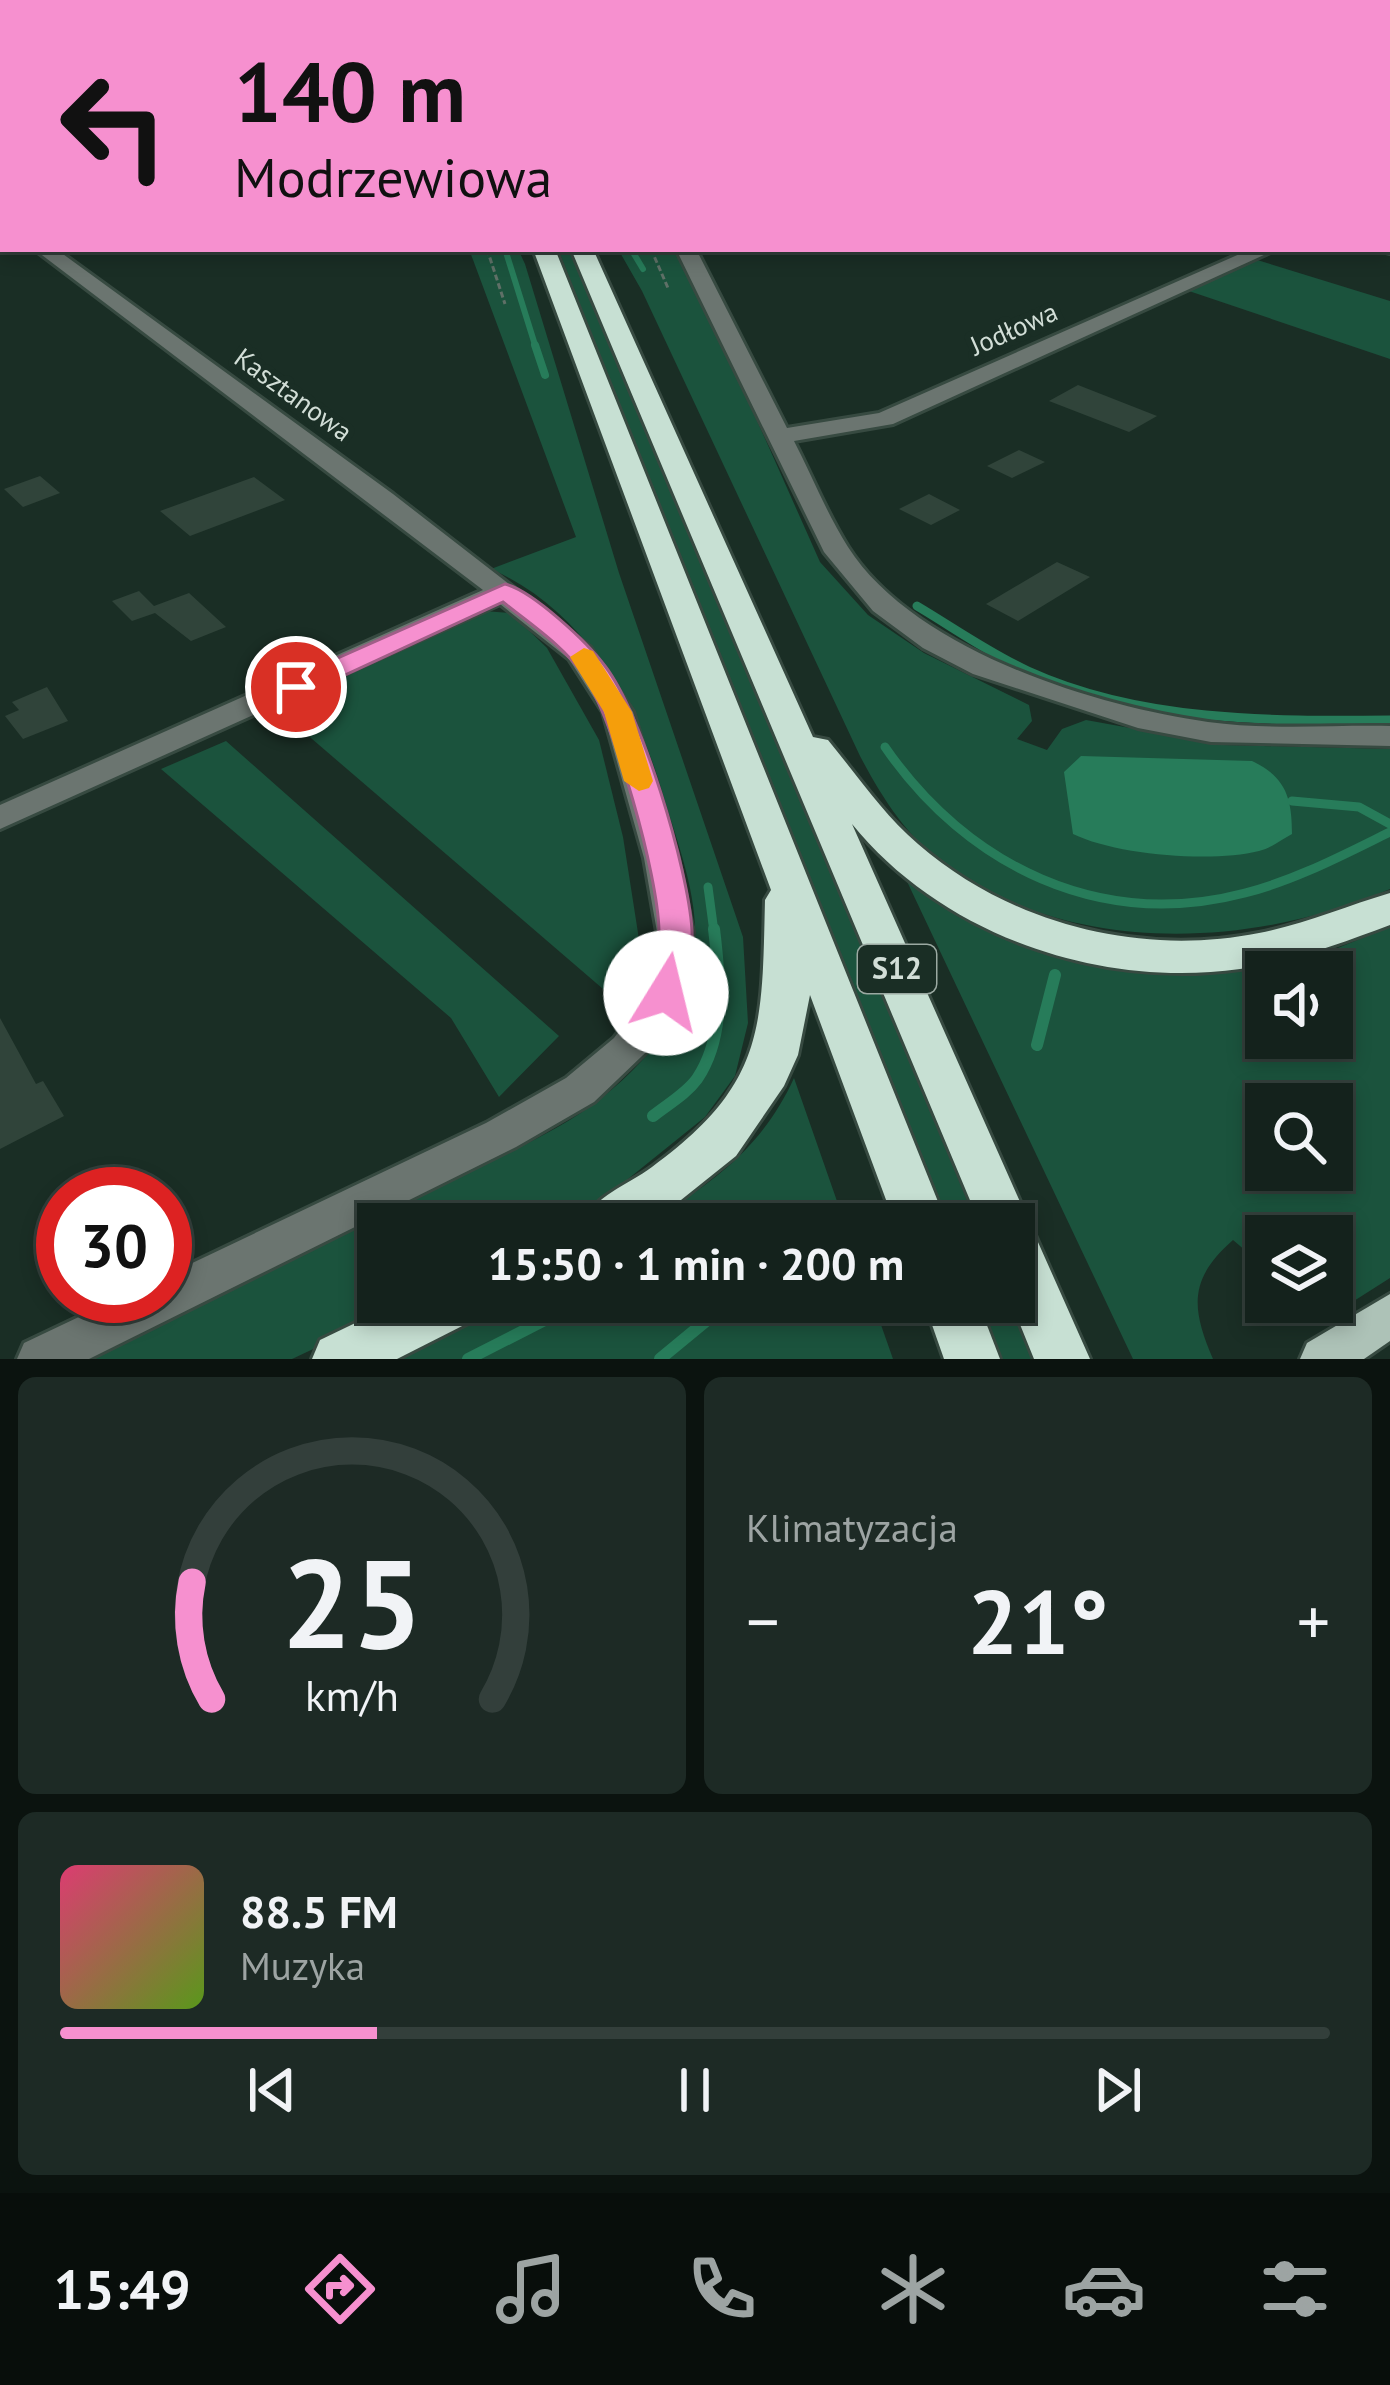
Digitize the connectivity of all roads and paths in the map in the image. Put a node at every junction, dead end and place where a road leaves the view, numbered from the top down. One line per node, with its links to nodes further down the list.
1 (48, 252): 11 (street, Kasztanowa)
2 (488, 252): 9 (path)
3 (545, 252): 15 (highway, S12)
4 (583, 252): 12 (highway, S12)
5 (652, 252): 8 (path)
6 (687, 252): 10 (street)
7 (1260, 252): 10 (street, Jodłowa)
8 (668, 288)
9 (505, 304)
10 (778, 437): 13 (street)
11 (505, 591): 14 (street); 24 (street, Kasztanowa)
12 (787, 716): 16 (highway); 19 (highway, S12)
13 (1390, 736)
14 (0, 818)
15 (786, 878): 17 (highway); 18 (highway, S12)
16 (1390, 908)
17 (643, 1203)
18 (914, 1203)
19 (997, 1203)
20 (1035, 1295): 27 (highway)
21 (1390, 1316): 28 (main road)
22 (413, 1323): 25 (highway)
23 (959, 1323): 26 (highway)
24 (41, 1359)
25 (340, 1359)
26 (972, 1359)
27 (1061, 1359)
28 (1324, 1359)

